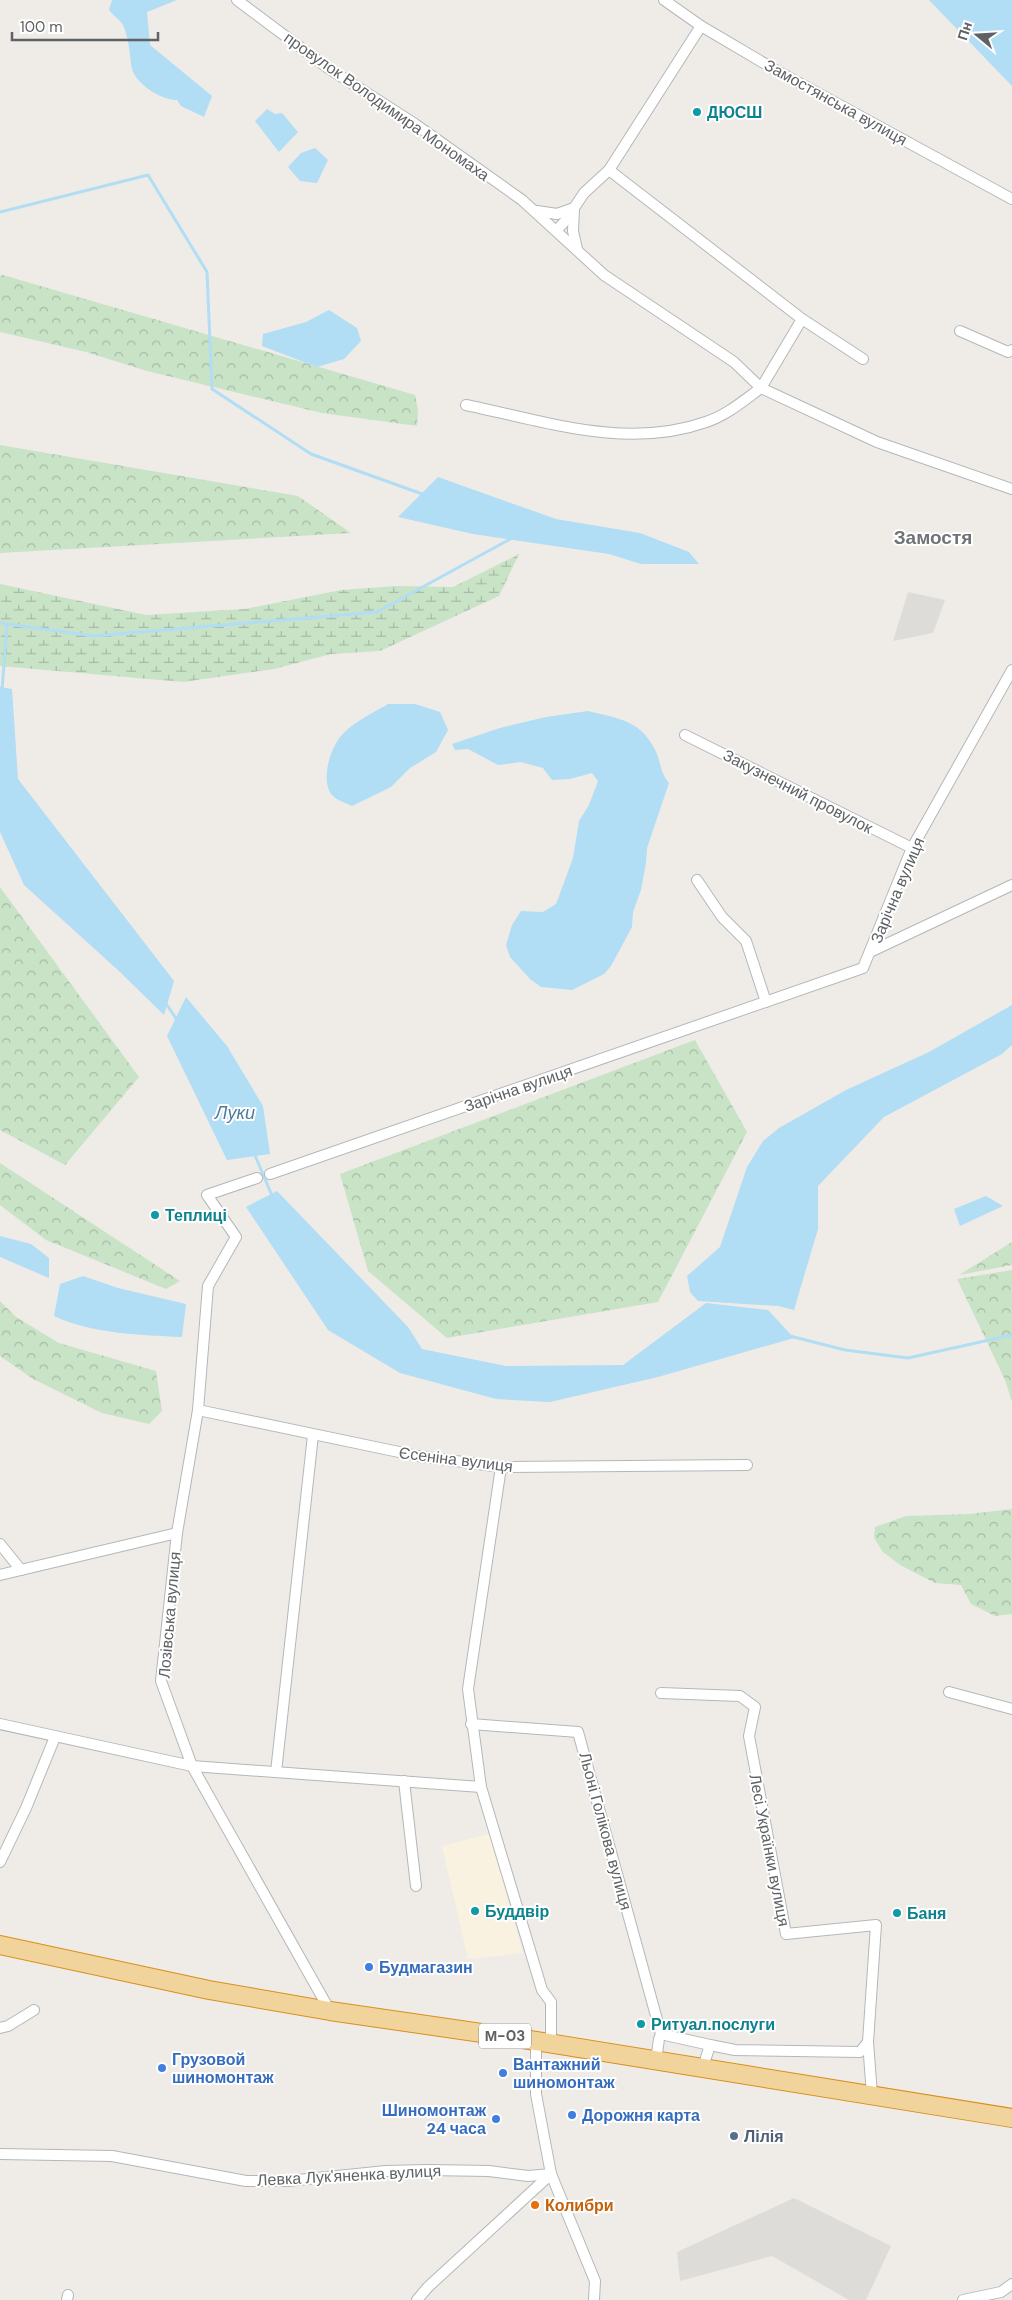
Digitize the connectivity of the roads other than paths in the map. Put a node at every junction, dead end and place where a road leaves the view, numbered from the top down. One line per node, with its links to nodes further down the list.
1 (237, 0): 7 (street, провулок Володимира Мономаха)
2 (664, 0): 3 (street, Замостянська вулиця)
3 (701, 26): 4 (street); 5 (street, Замостянська вулиця)
4 (609, 170): 6 (street); 10 (street)
5 (1012, 199)
6 (574, 208): 7 (street); 8 (street); 9 (street)
7 (537, 212): 8 (street, провулок Володимира Мономаха)
8 (557, 230): 9 (street, провулок Володимира Мономаха)
9 (577, 249): 14 (street, провулок Володимира Мономаха)
10 (802, 319): 13 (street); 14 (street)
11 (960, 331): 12 (street)
12 (1012, 350)
13 (863, 358)
14 (761, 388): 15 (street); 16 (street, провулок Володимира Мономаха)
15 (466, 405)
16 (1012, 489)
17 (1012, 670): 19 (street, Зарічна вулиця)
18 (685, 734): 19 (street, Закузнечний провулок)
19 (912, 848): 22 (street, Зарічна вулиця)
20 (697, 880): 23 (street)
21 (1012, 885): 22 (street)
22 (872, 951): 23 (street, Зарічна вулиця)
23 (766, 1002): 24 (street, Зарічна вулиця)
24 (270, 1174)
25 (257, 1178): 26 (street, Лозівська вулиця)
26 (198, 1410): 27 (street, Єсеніна вулиця); 30 (street, Лозівська вулиця)
27 (313, 1435): 29 (street, Єсеніна вулиця); 41 (street)
28 (747, 1465): 29 (street, Єсеніна вулиця)
29 (501, 1467): 38 (street)
30 (177, 1533): 32 (street); 40 (street, Лозівська вулиця)
31 (0, 1544): 32 (street)
32 (21, 1570): 33 (street)
33 (0, 1575)
34 (948, 1692): 36 (street)
35 (661, 1694): 52 (street, Лесі Українки вулиця)
36 (1012, 1709)
37 (0, 1724): 39 (street)
38 (472, 1724): 43 (street); 50 (street, Льоні Голікова вулиця)
39 (55, 1736): 40 (street); 44 (street)
40 (192, 1766): 41 (street); 48 (street, Лозівська вулиця)
41 (276, 1772): 42 (street)
42 (404, 1781): 43 (street); 45 (street)
43 (481, 1787): 51 (street)
44 (0, 1862)
45 (416, 1886)
46 (0, 1945): 48 (highway, М-03)
47 (34, 2010): 49 (street)
48 (330, 2011): 51 (highway, М-03)
49 (0, 2028)
50 (661, 2034): 53 (street); 54 (street, Льоні Голікова вулиця)
51 (544, 2042): 54 (highway, М-03); 59 (street)
52 (868, 2042): 53 (street); 56 (street)
53 (710, 2045): 55 (street)
54 (656, 2060): 55 (highway, М-03)
55 (703, 2067): 56 (highway, М-03)
56 (872, 2094): 57 (highway, М-03)
57 (1012, 2118)
58 (0, 2154): 59 (street, Левка Лук'яненка вулиця)
59 (551, 2174): 62 (street); 63 (street)
60 (1012, 2284): 61 (street)
61 (976, 2299): 64 (street)
62 (417, 2300)
63 (594, 2300)
64 (963, 2300)

